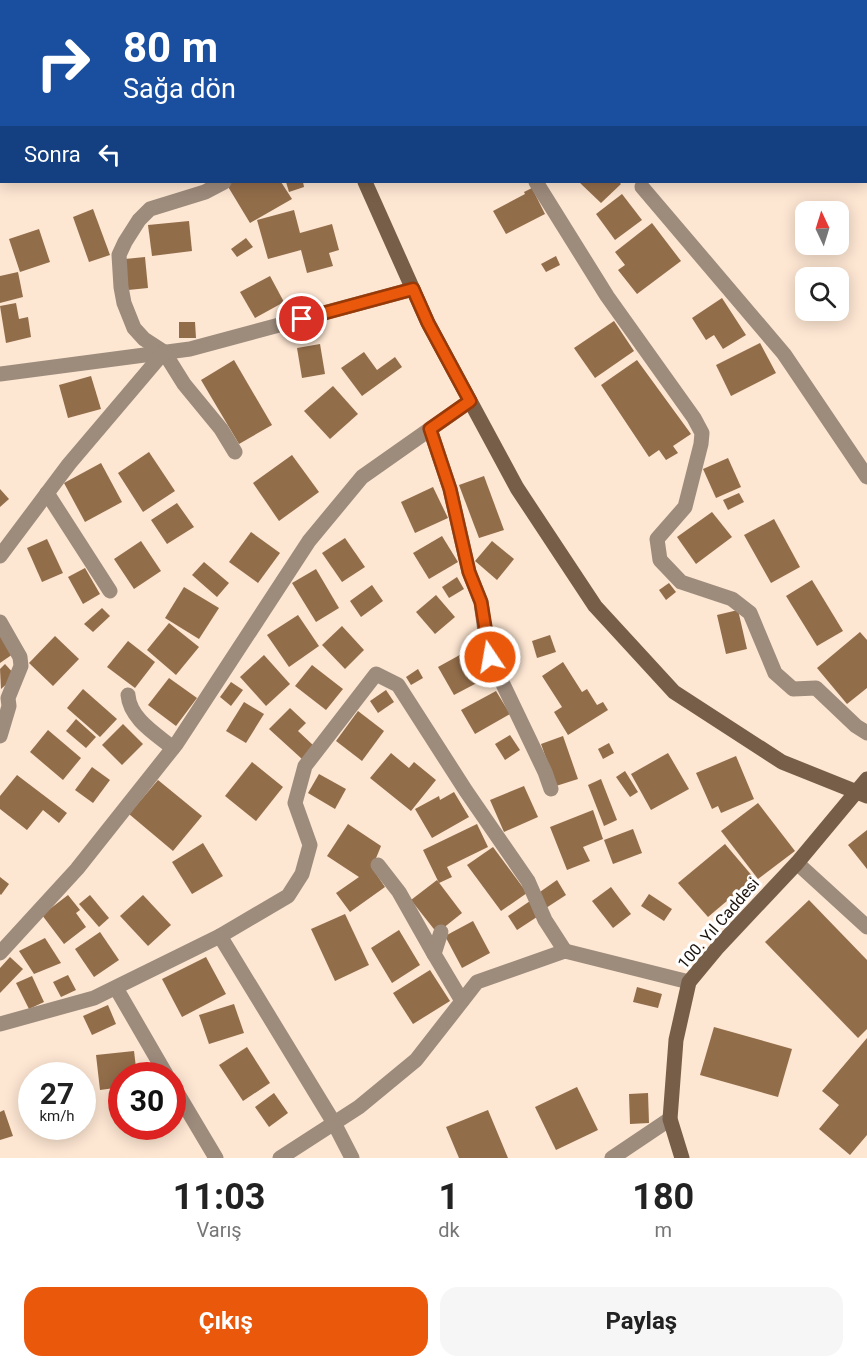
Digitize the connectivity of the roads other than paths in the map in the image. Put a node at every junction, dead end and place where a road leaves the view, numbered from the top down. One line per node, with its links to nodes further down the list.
1 (222, 183): 6 (street)
2 (365, 183): 5 (street)
3 (537, 183): 17 (street)
4 (642, 187): 11 (street)
5 (413, 289): 6 (street); 8 (street)
6 (164, 352): 7 (street); 10 (street); 12 (street)
7 (0, 374)
8 (470, 401): 9 (street); 22 (street)
9 (430, 429): 19 (street); 21 (street)
10 (235, 452)
11 (867, 477)
12 (47, 493): 13 (street); 14 (street)
13 (0, 556)
14 (110, 591)
15 (0, 622): 18 (street)
16 (128, 695): 19 (street)
17 (867, 733)
18 (0, 736)
19 (173, 748): 29 (street)
20 (867, 779): 22 (street, 100. Yıl Caddesi)
21 (551, 789)
22 (861, 795): 23 (street, 100. Yıl Caddesi)
23 (797, 863): 25 (street); 31 (street, 100. Yıl Caddesi)
24 (378, 866): 30 (street)
25 (867, 927)
26 (441, 932): 30 (street)
27 (220, 936): 28 (street); 32 (street); 38 (street)
28 (565, 951): 31 (street); 33 (street)
29 (0, 953)
30 (434, 954): 33 (street)
31 (689, 982): 37 (street, 100. Yıl Caddesi)
32 (116, 988): 34 (street); 35 (street)
33 (462, 1001): 38 (street)
34 (0, 1024)
35 (159, 1062)
36 (186, 1108): 39 (street)
37 (670, 1119): 42 (street); 43 (street, 100. Yıl Caddesi)
38 (334, 1124): 40 (street); 41 (street)
39 (216, 1158)
40 (280, 1158)
41 (352, 1158)
42 (612, 1158)
43 (682, 1158)

